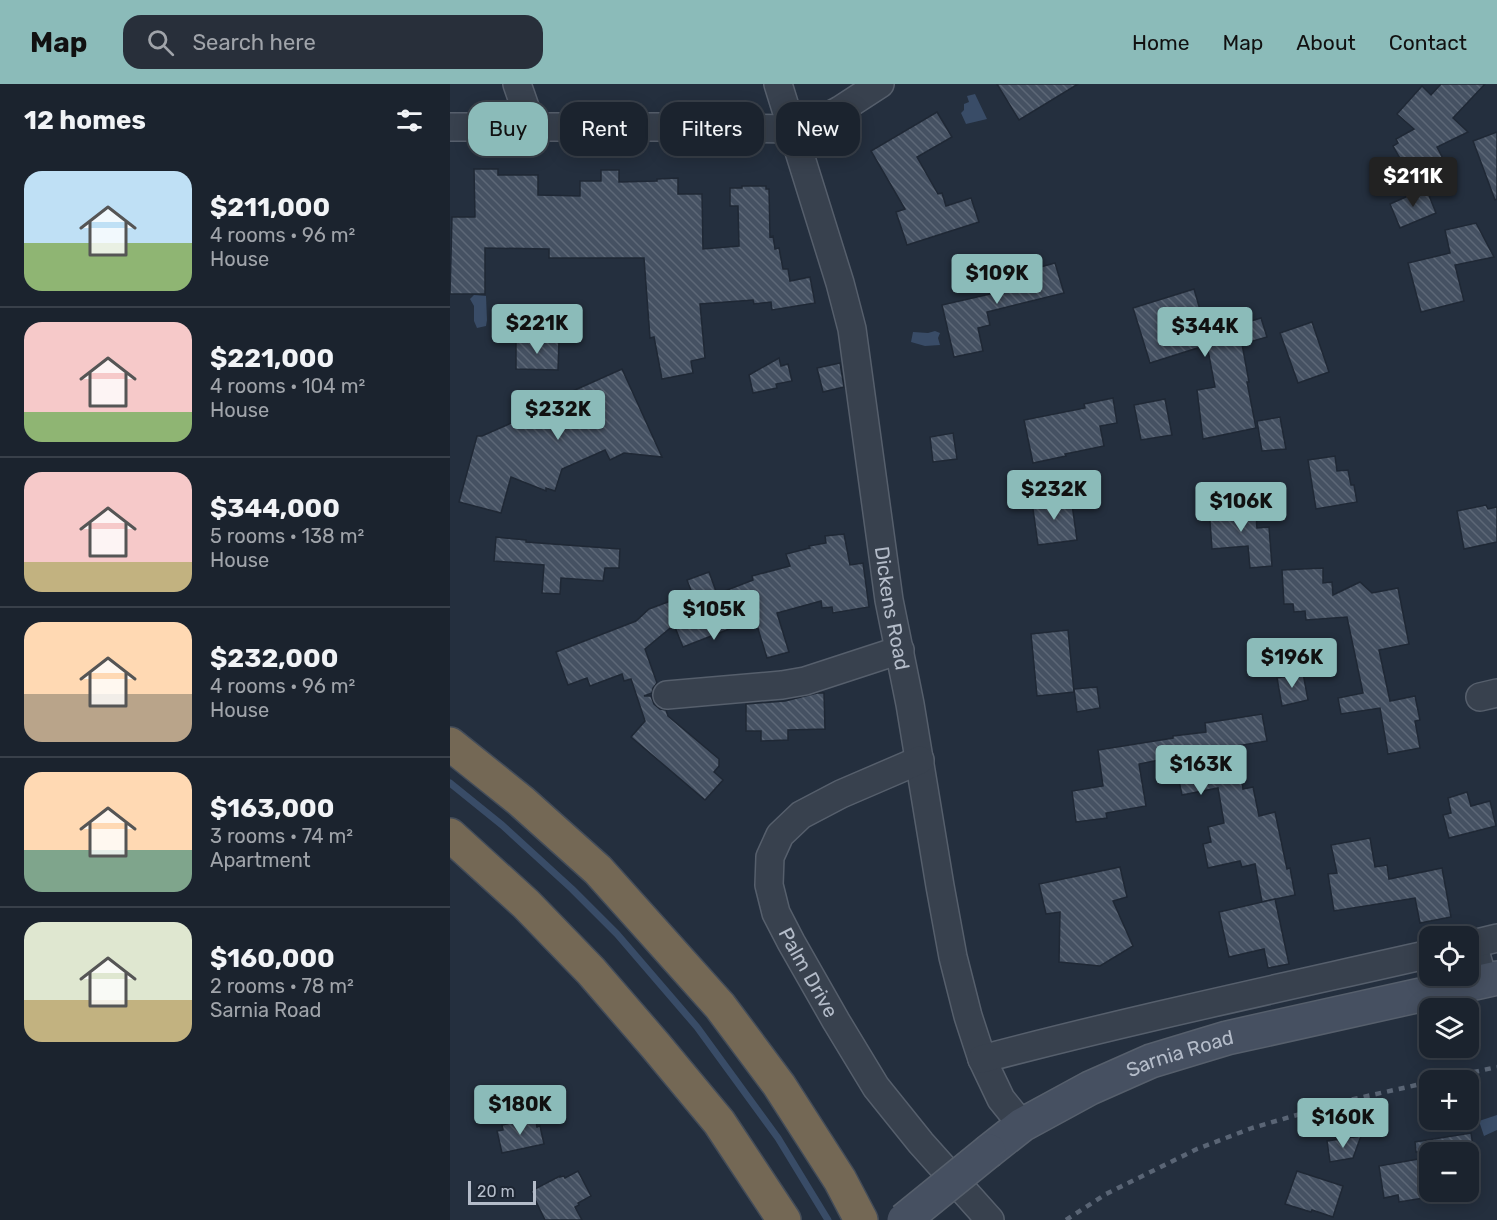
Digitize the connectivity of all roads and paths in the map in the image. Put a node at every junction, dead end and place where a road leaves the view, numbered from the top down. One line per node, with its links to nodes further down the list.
1 (517, 84): 4 (street)
2 (778, 84): 5 (street, Dickens Road)
3 (880, 84): 6 (street)
4 (523, 102)
5 (784, 102)
6 (852, 102)
7 (548, 127): 10 (street)
8 (450, 128): 9 (street)
9 (468, 128)
10 (776, 129)
11 (801, 156): 12 (street, Dickens Road)
12 (900, 650): 13 (street); 15 (street, Dickens Road)
13 (667, 695)
14 (450, 744): 23 (highway)
15 (920, 760): 20 (street, Dickens Road); 25 (street, Palm Drive)
16 (450, 835): 22 (highway)
17 (1479, 943): 19 (street)
18 (1419, 956): 20 (street)
19 (1490, 980): 21 (main road, Sarnia Road)
20 (982, 1059): 21 (street, Dickens Road)
21 (1022, 1125): 24 (main road, Sarnia Road, bridge)
22 (784, 1220)
23 (861, 1220)
24 (904, 1220)
25 (990, 1220)

